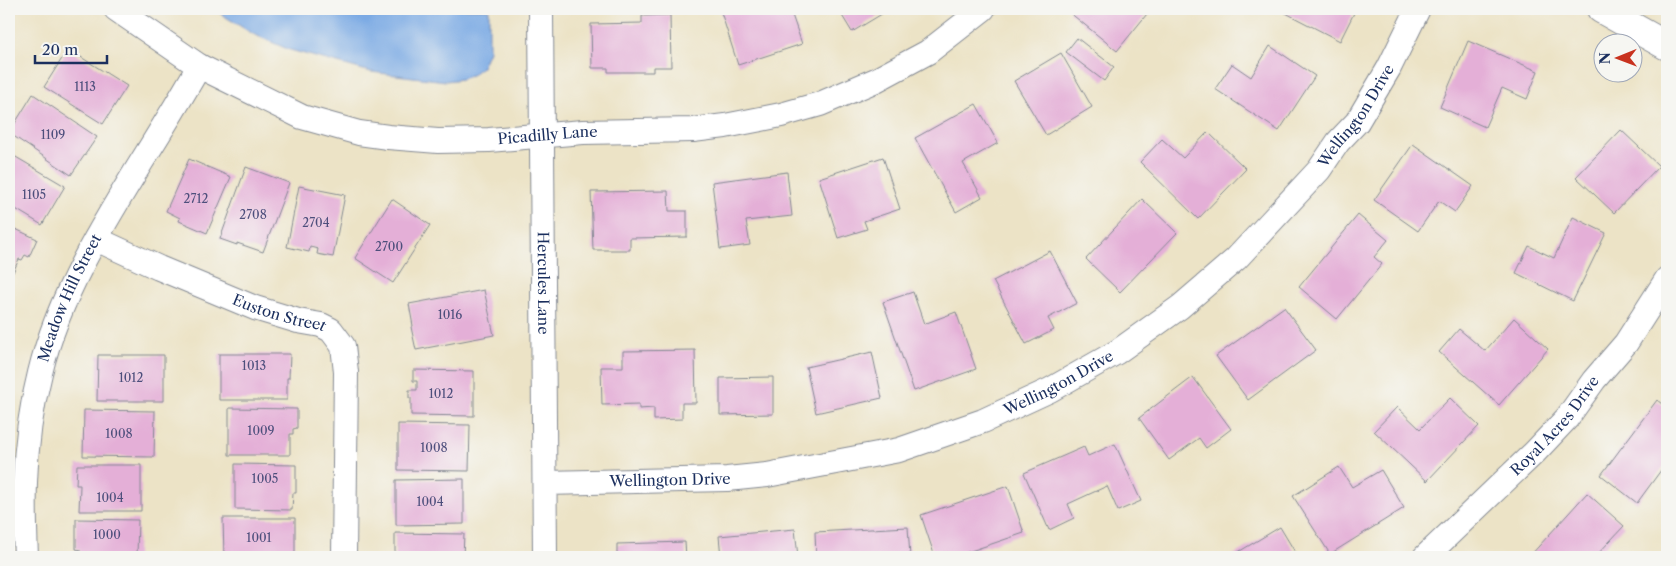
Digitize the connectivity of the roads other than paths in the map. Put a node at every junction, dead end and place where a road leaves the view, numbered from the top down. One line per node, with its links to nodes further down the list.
1 (116, 9): 7 (street, Picadilly Lane)
2 (541, 9): 8 (street, Hercules Lane)
3 (983, 9): 8 (street, Picadilly Lane)
4 (1418, 9): 11 (street, Wellington Drive)
5 (1601, 9): 6 (main road)
6 (1667, 46)
7 (200, 66): 8 (street, Picadilly Lane); 9 (street, Meadow Hill Street)
8 (542, 136): 11 (street, Hercules Lane)
9 (96, 239): 12 (street, Meadow Hill Street); 13 (street, Euston Street)
10 (1667, 278): 15 (street, Royal Acres Drive)
11 (545, 483): 14 (street, Hercules Lane)
12 (26, 557)
13 (344, 557)
14 (545, 557)
15 (1425, 557)

